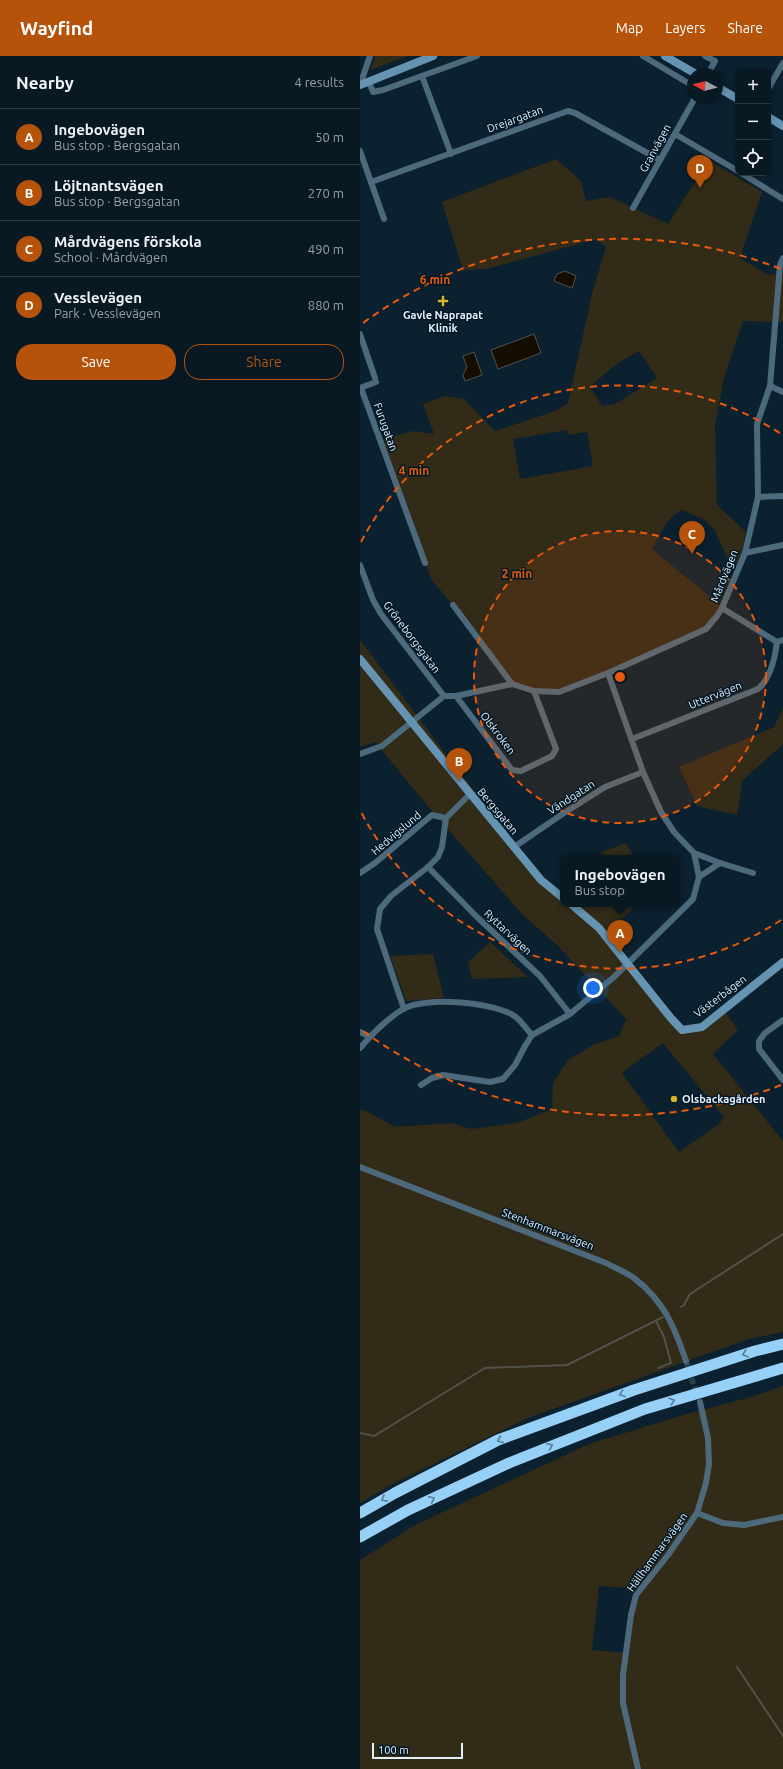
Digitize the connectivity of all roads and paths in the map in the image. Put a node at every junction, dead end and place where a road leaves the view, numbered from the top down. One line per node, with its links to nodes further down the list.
1 (370, 56): 14 (street)
2 (433, 56): 11 (street)
3 (478, 56): 10 (street)
4 (643, 56): 12 (street)
5 (665, 56): 9 (street)
6 (705, 56): 8 (street)
7 (783, 63): 13 (street)
8 (712, 68)
9 (687, 69)
10 (422, 76): 11 (street); 22 (street)
11 (369, 82): 14 (street)
12 (687, 82)
13 (771, 84)
14 (360, 85)
15 (723, 90): 16 (street)
16 (735, 97)
17 (692, 104): 20 (street, Granvägen)
18 (771, 119): 19 (street)
19 (783, 126)
20 (675, 134): 23 (street, Granvägen); 24 (street)
21 (360, 151): 26 (street)
22 (451, 154): 23 (street, Drejargatan); 26 (street, Drejargatan)
23 (660, 160): 28 (street, Granvägen)
24 (735, 169)
25 (747, 176): 27 (street)
26 (371, 182): 29 (street)
27 (783, 199)
28 (634, 208)
29 (384, 219)
30 (783, 258): 32 (street, Mårdvägen)
31 (360, 334): 33 (street)
32 (770, 386): 34 (street); 35 (street, Mårdvägen)
33 (361, 388): 39 (street, Furugatan)
34 (783, 392)
35 (758, 496): 36 (street); 38 (street, Mårdvägen)
36 (783, 496)
37 (783, 544): 38 (street)
38 (745, 553): 42 (street, Mårdvägen)
39 (424, 563)
40 (360, 565): 48 (street, Gröneborgsgatan)
41 (453, 605): 46 (street)
42 (722, 608): 43 (street); 45 (street, Mårdvägen)
43 (780, 641): 51 (street, Uttervägen)
44 (360, 659): 50 (street, Bergsgatan)
45 (608, 673): 47 (street, Mårdvägen); 51 (street)
46 (512, 684): 47 (street, Mårdvägen); 49 (street, Mårdvägen)
47 (534, 691): 49 (street, Olskroken)
48 (444, 696): 49 (street, Mårdvägen); 50 (street)
49 (456, 696)
50 (412, 723): 52 (street); 54 (street, Bergsgatan)
51 (632, 739): 53 (street)
52 (360, 754)
53 (643, 772): 56 (street, Vändgatan); 57 (street)
54 (470, 794): 55 (street); 56 (street, Bergsgatan)
55 (446, 818): 59 (street); 60 (street, Hedvigslund)
56 (514, 847): 63 (street, Bergsgatan)
57 (694, 853): 58 (street); 62 (street)
58 (720, 863): 61 (street); 62 (street)
59 (428, 867): 67 (street); 68 (street, Ryttarvägen)
60 (360, 873)
61 (753, 873)
62 (699, 877): 66 (street)
63 (560, 896)
64 (574, 907): 66 (street)
65 (783, 962): 66 (street, Västerbågen)
66 (628, 963): 68 (street)
67 (404, 1009): 71 (street); 72 (street)
68 (570, 1014): 71 (street)
69 (783, 1020): 74 (street)
70 (360, 1032): 72 (street)
71 (532, 1035): 75 (street)
72 (370, 1036): 73 (street)
73 (360, 1048)
74 (783, 1080)
75 (421, 1085)
76 (360, 1168): 78 (street, Stenhammarsvägen)
77 (783, 1344): 81 (highway, one-way to 81)
78 (686, 1361)
79 (783, 1368): 84 (highway, one-way to 79)
80 (700, 1402): 82 (street)
81 (360, 1513)
82 (697, 1513): 83 (street); 85 (street, Hällhammarsvägen)
83 (783, 1517)
84 (360, 1537)
85 (638, 1769)

